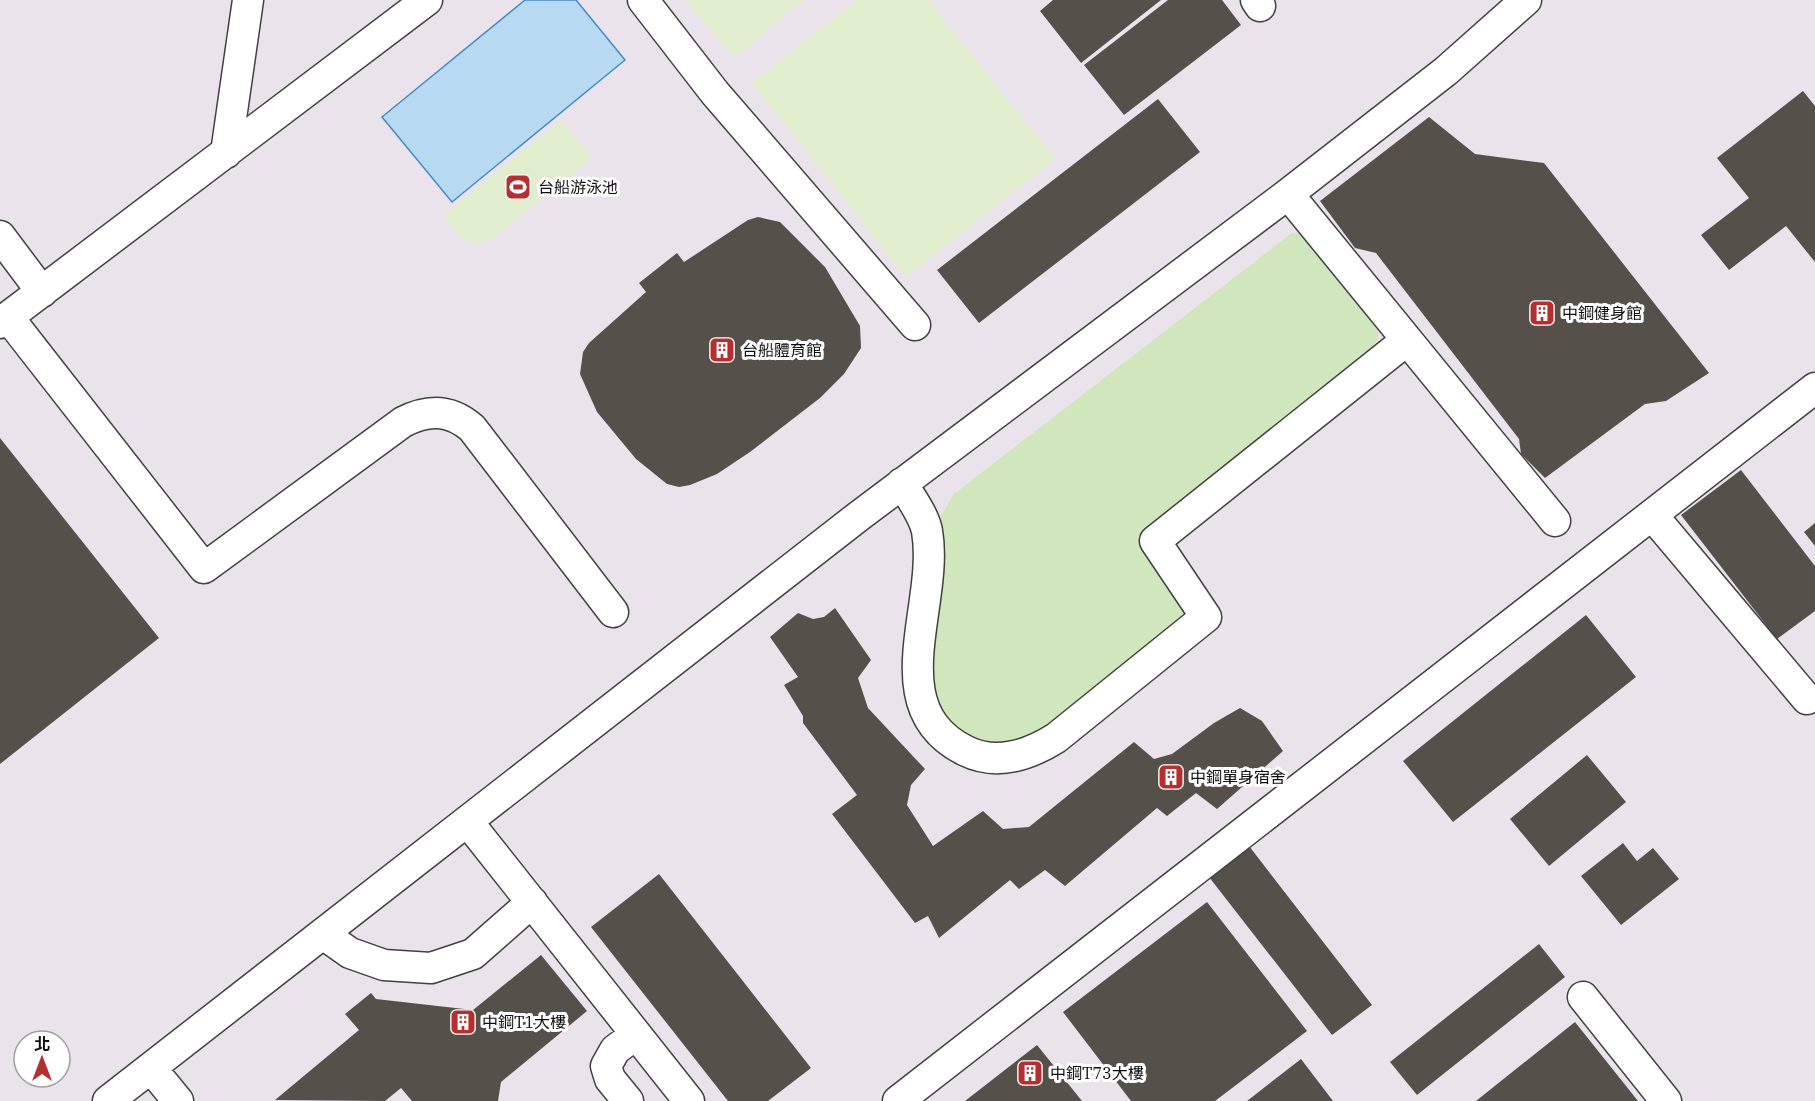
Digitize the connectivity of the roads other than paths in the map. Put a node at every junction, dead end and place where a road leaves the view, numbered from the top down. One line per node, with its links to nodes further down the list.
1 (248, 0): 5 (lane)
2 (427, 0): 5 (lane)
3 (643, 0): 10 (lane)
4 (1526, 0): 6 (lane)
5 (226, 153): 8 (lane)
6 (1288, 194): 11 (lane); 13 (lane)
7 (0, 236): 8 (lane)
8 (42, 292): 9 (lane)
9 (4, 320): 16 (lane)
10 (915, 325)
11 (1407, 340): 13 (lane); 15 (lane)
12 (1815, 388): 14 (lane)
13 (902, 483): 18 (lane)
14 (1652, 515): 17 (lane); 28 (lane)
15 (1555, 521)
16 (613, 612)
17 (1807, 699)
18 (468, 822): 19 (lane); 20 (lane)
19 (532, 902): 20 (lane); 22 (lane)
20 (323, 933): 23 (lane)
21 (1583, 997): 29 (lane)
22 (636, 1034): 26 (lane); 27 (lane)
23 (151, 1068): 24 (lane); 25 (lane)
24 (108, 1101)
25 (178, 1101)
26 (628, 1101)
27 (689, 1101)
28 (898, 1101)
29 (1666, 1101)

